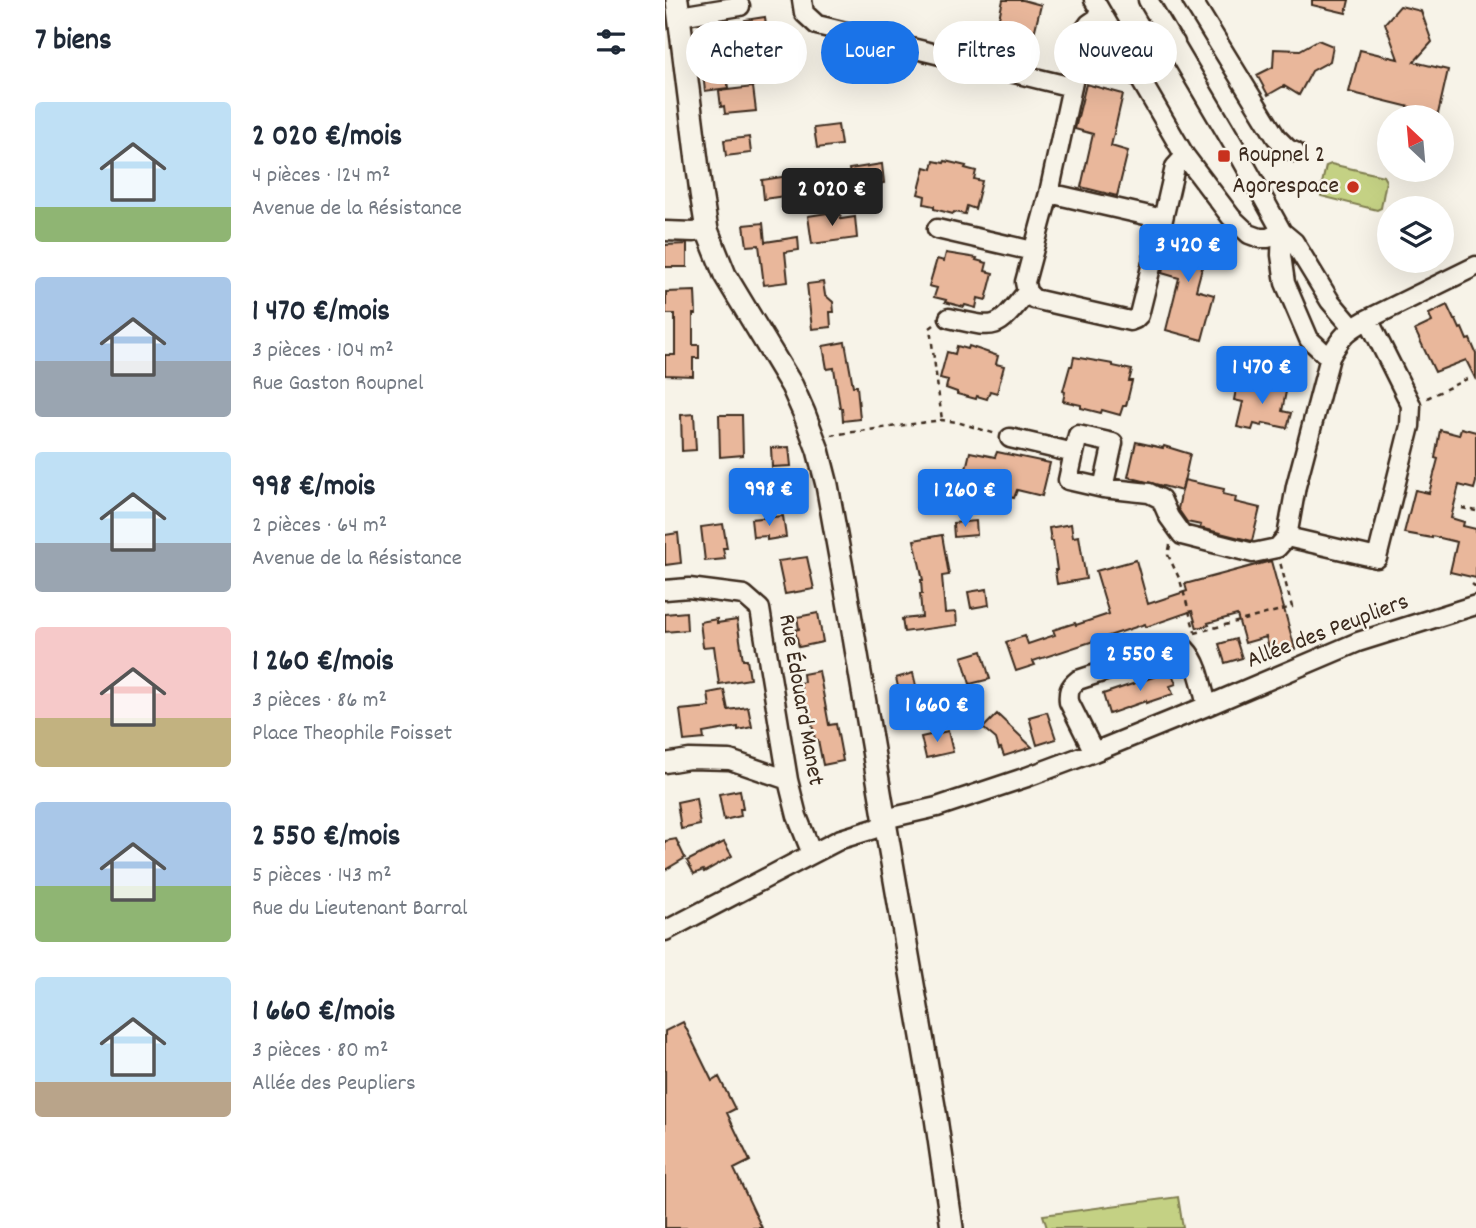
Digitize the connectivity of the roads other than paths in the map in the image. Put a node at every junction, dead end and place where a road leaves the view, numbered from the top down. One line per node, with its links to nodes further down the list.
1 (802, 0): 10 (street)
2 (1149, 0): 7 (street)
3 (1192, 0): 11 (street)
4 (740, 6): 5 (street)
5 (678, 8): 16 (main road)
6 (1098, 8): 10 (street)
7 (1162, 21)
8 (1177, 46): 18 (street)
9 (1143, 84): 12 (street)
10 (1072, 87): 13 (street)
11 (1295, 152)
12 (1185, 156): 14 (street); 18 (street)
13 (1049, 193): 14 (street); 19 (street)
14 (1163, 219): 21 (street)
15 (937, 229): 19 (street)
16 (707, 230): 17 (street); 35 (main road)
17 (665, 231)
18 (1282, 232): 23 (street); 24 (street)
19 (1033, 251): 21 (street)
20 (1476, 266): 23 (street)
21 (1027, 292): 22 (street)
22 (949, 318)
23 (1360, 323): 24 (street); 28 (street)
24 (1331, 357): 28 (street)
25 (1010, 438): 26 (street)
26 (1074, 453): 27 (street); 27 (street)
27 (1103, 488): 28 (street)
28 (1282, 542)
29 (665, 590): 34 (street, Rue Édouard Manet)
30 (1476, 605): 31 (street, Allée des Peupliers)
31 (1207, 706): 32 (street, Allée des Peupliers); 32 (street)
32 (1094, 752): 35 (street, Allée des Peupliers)
33 (665, 764): 34 (street)
34 (788, 780): 36 (street, Rue Édouard Manet)
35 (884, 822): 36 (street, Allée des Peupliers); 38 (main road)
36 (812, 853): 37 (street, Allée des Peupliers)
37 (665, 931)
38 (952, 1228)

